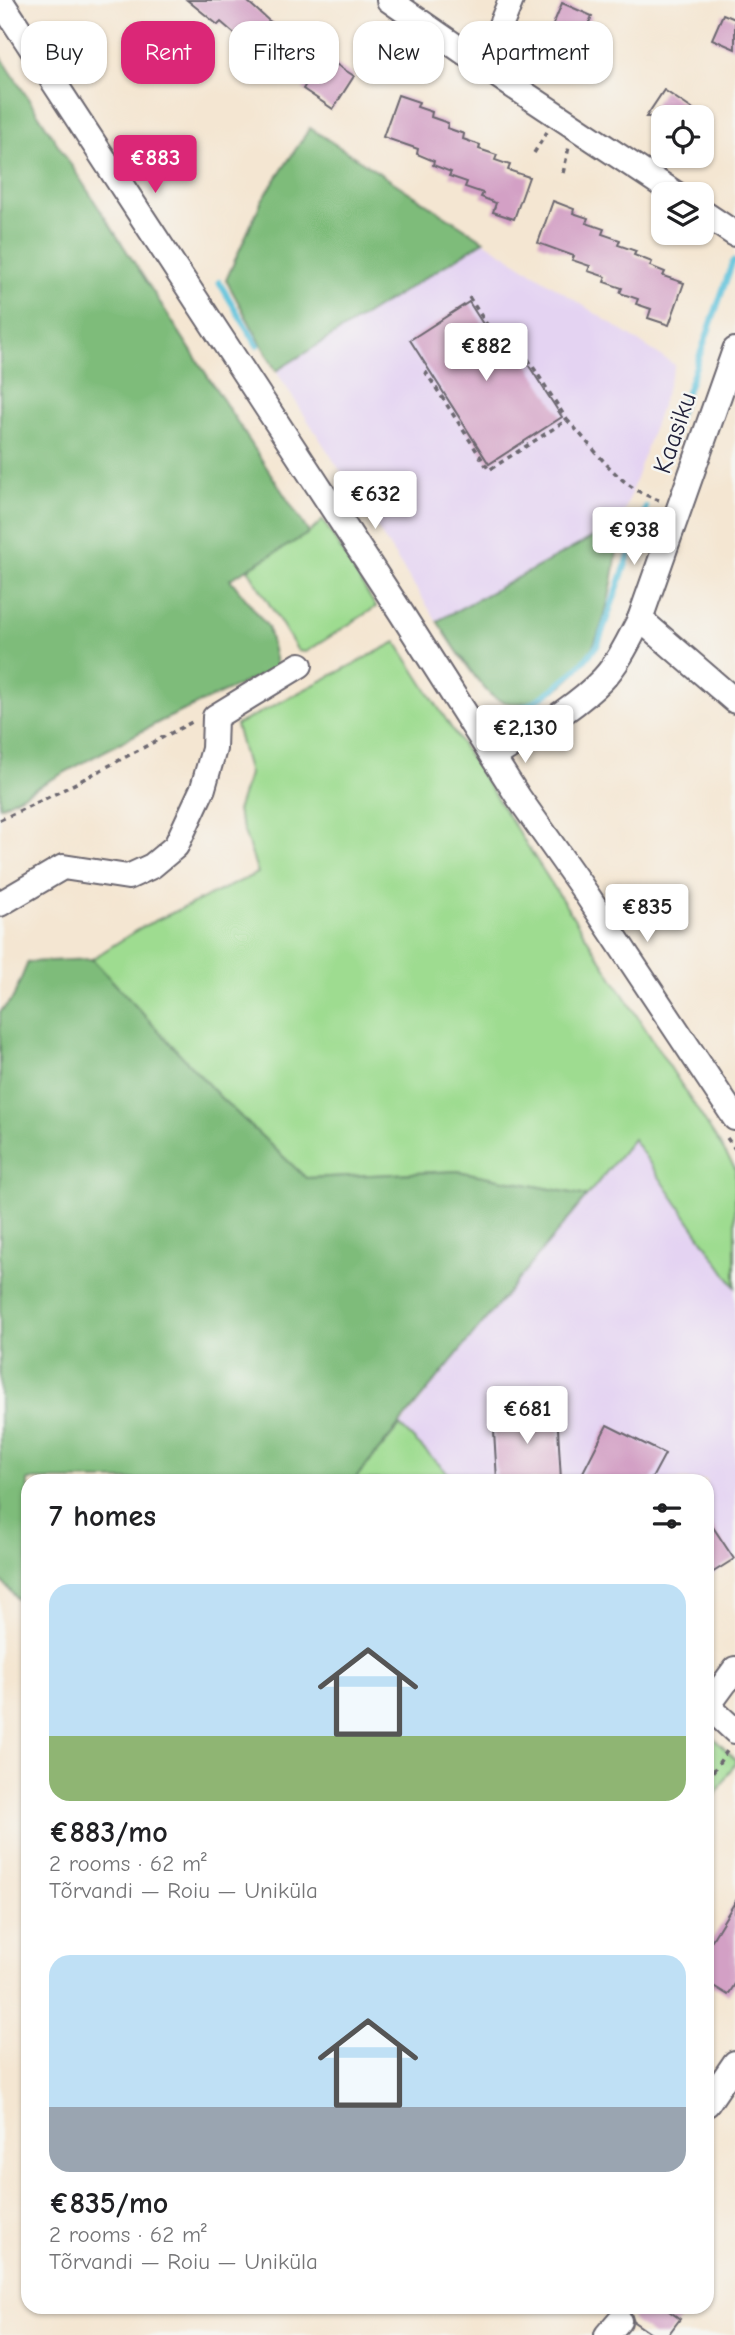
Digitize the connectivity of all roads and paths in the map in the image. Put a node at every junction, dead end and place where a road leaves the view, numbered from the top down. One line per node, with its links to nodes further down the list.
1 (0, 0): 23 (street)
2 (389, 0): 5 (street)
3 (511, 0): 4 (street)
4 (502, 21)
5 (458, 48)
6 (511, 84): 11 (street)
7 (550, 127): 9 (path)
8 (571, 142): 10 (path)
9 (534, 153)
10 (563, 173)
11 (658, 182)
12 (714, 220): 13 (street)
13 (735, 234)
14 (469, 297): 17 (path)
15 (735, 350): 18 (street, Kaasiku)
16 (425, 371): 17 (path)
17 (567, 419): 18 (path)
18 (681, 506): 19 (street, Kaasiku)
19 (640, 619): 21 (street); 23 (street, Kaasiku)
20 (300, 665): 22 (street)
21 (735, 701)
22 (215, 717): 24 (path); 25 (street)
23 (493, 757): 26 (street)
24 (0, 820)
25 (0, 905)
26 (735, 1118)
27 (735, 1669): 28 (street)
28 (714, 1696)
29 (714, 1712): 30 (street)
30 (735, 1731)
31 (735, 1741): 32 (path)
32 (714, 1770)
33 (735, 2063): 34 (street)
34 (714, 2094)

